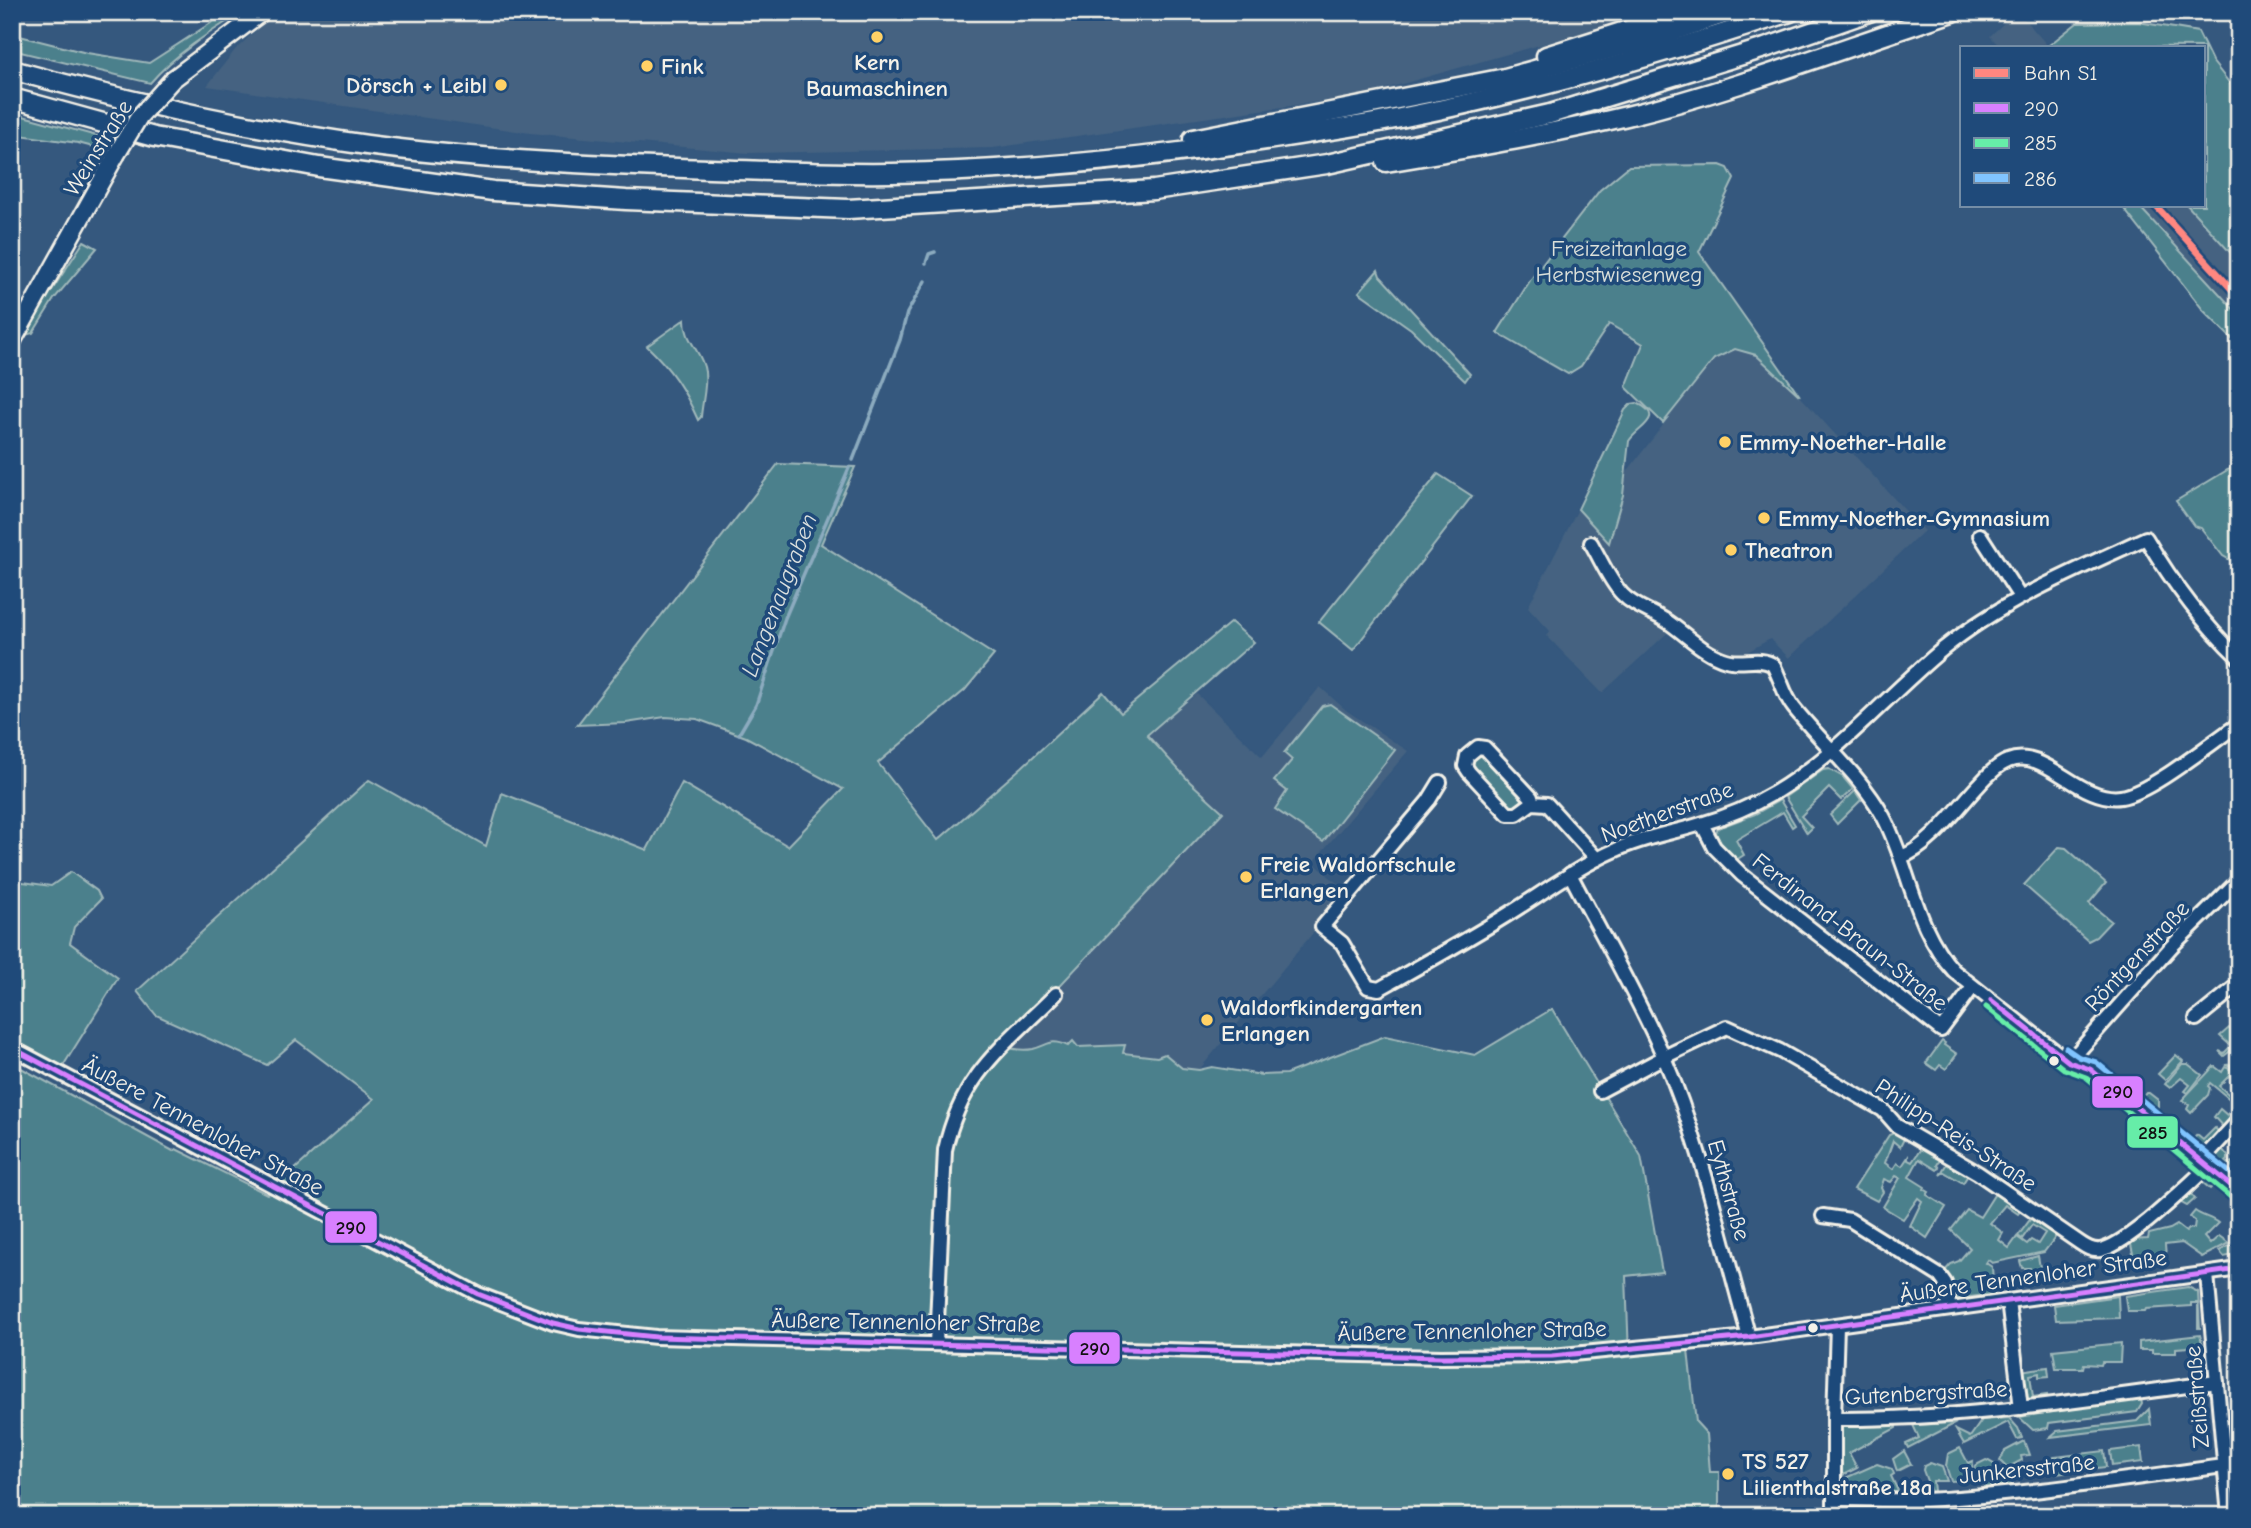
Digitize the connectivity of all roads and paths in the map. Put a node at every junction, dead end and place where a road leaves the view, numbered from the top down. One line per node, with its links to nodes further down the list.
1 (262, 12): 16 (main road, Weinstraße, bridge)
2 (751, 12): 3 (street)
3 (761, 12)
4 (1685, 12): 12 (highway)
5 (1730, 12): 12 (highway)
6 (1790, 12): 15 (highway)
7 (1869, 12): 14 (highway)
8 (1942, 12): 10 (highway)
9 (1953, 12): 10 (highway)
10 (1910, 26): 14 (highway)
11 (12, 70): 15 (highway)
12 (1430, 94): 15 (highway)
13 (12, 98): 14 (highway)
14 (1327, 164)
15 (1025, 167)
16 (12, 342)
17 (1980, 535): 19 (street)
18 (1591, 543): 22 (street)
19 (2020, 597): 20 (street, Noetherstraße); 22 (street, Noetherstraße)
20 (2239, 658)
21 (2239, 724): 26 (street)
22 (1830, 751): 25 (street, Noetherstraße); 26 (street)
23 (1440, 782): 28 (street, Noetherstraße)
24 (1532, 803): 24 (street); 27 (street)
25 (1702, 824): 27 (street, Noetherstraße); 31 (street, Ferdinand-Braun-Straße)
26 (1901, 857): 31 (street)
27 (1597, 859): 28 (street, Noetherstraße)
28 (1570, 874): 35 (street, Eythstraße)
29 (2239, 880): 36 (street, Röntgenstraße)
30 (2239, 984): 33 (street)
31 (1973, 987): 36 (street)
32 (1056, 994): 48 (street)
33 (2196, 1019)
34 (12, 1048): 48 (street, Äußere Tennenloher Straße)
35 (1664, 1057): 37 (street); 39 (street, Philipp-Reis-Straße); 47 (street, Eythstraße)
36 (2069, 1062): 39 (street)
37 (1600, 1091)
38 (2239, 1120): 39 (street)
39 (2205, 1164): 40 (street)
40 (2239, 1192)
41 (1824, 1216): 45 (street)
42 (2239, 1269): 43 (street, Äußere Tennenloher Straße)
43 (2207, 1274): 44 (street, Äußere Tennenloher Straße); 49 (street, Zeißstraße)
44 (2008, 1301): 45 (street, Äußere Tennenloher Straße); 50 (street, Gutenbergstraße)
45 (1950, 1309): 46 (street, Äußere Tennenloher Straße)
46 (1838, 1325): 47 (street, Äußere Tennenloher Straße); 51 (street)
47 (1749, 1337): 48 (street, Äußere Tennenloher Straße)
48 (936, 1343)
49 (2217, 1382): 50 (street, Gutenbergstraße); 52 (street, Zeißstraße)
50 (2021, 1408): 51 (street, Gutenbergstraße)
51 (1834, 1419): 53 (street)
52 (2224, 1466): 53 (street, Junkersstraße); 55 (street, Zeißstraße)
53 (1834, 1499): 54 (street)
54 (1834, 1516)
55 (2229, 1516)

